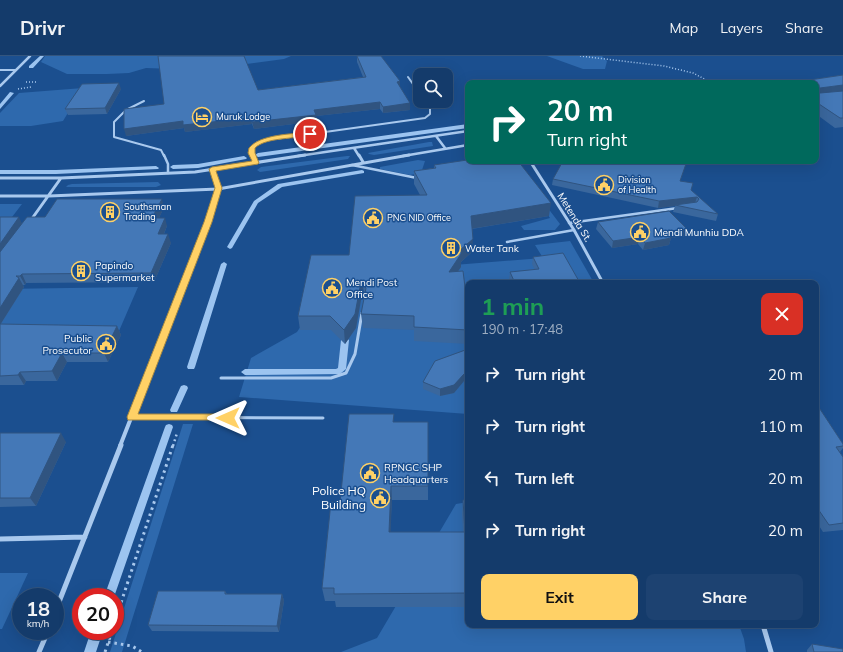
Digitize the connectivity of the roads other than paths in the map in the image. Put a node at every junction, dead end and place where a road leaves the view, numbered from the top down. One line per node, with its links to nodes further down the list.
1 (30, 56): 3 (street)
2 (0, 70): 3 (lane)
3 (16, 70): 6 (street)
4 (408, 77): 5 (lane)
5 (413, 84)
6 (0, 86)
7 (144, 102): 19 (lane)
8 (430, 108): 15 (lane)
9 (465, 131): 10 (street)
10 (436, 136): 12 (street); 13 (street)
11 (465, 145): 13 (street)
12 (354, 148): 14 (street); 15 (street)
13 (445, 148): 14 (street)
14 (363, 162): 17 (street)
15 (256, 163): 18 (street)
16 (532, 164): 27 (street, Metenda St.)
17 (350, 165): 20 (lane); 23 (street)
18 (212, 169): 19 (street); 23 (street)
19 (168, 173): 22 (street)
20 (421, 177)
21 (0, 178): 22 (street)
22 (61, 178): 25 (street)
23 (218, 188): 25 (street); 34 (street)
24 (0, 196): 25 (street)
25 (49, 196): 28 (street)
26 (679, 208): 27 (lane)
27 (569, 223): 29 (street, Metenda St.)
28 (27, 227)
29 (574, 230): 30 (lane); 31 (street, Metenda St.)
30 (507, 242)
31 (601, 280)
32 (363, 308): 33 (lane)
33 (221, 378)
34 (132, 417): 35 (lane); 36 (street)
35 (323, 418)
36 (85, 537): 37 (street); 38 (street)
37 (0, 539)
38 (64, 590)
39 (764, 628): 42 (street)
40 (44, 640): 41 (street)
41 (39, 652)
42 (771, 652)

